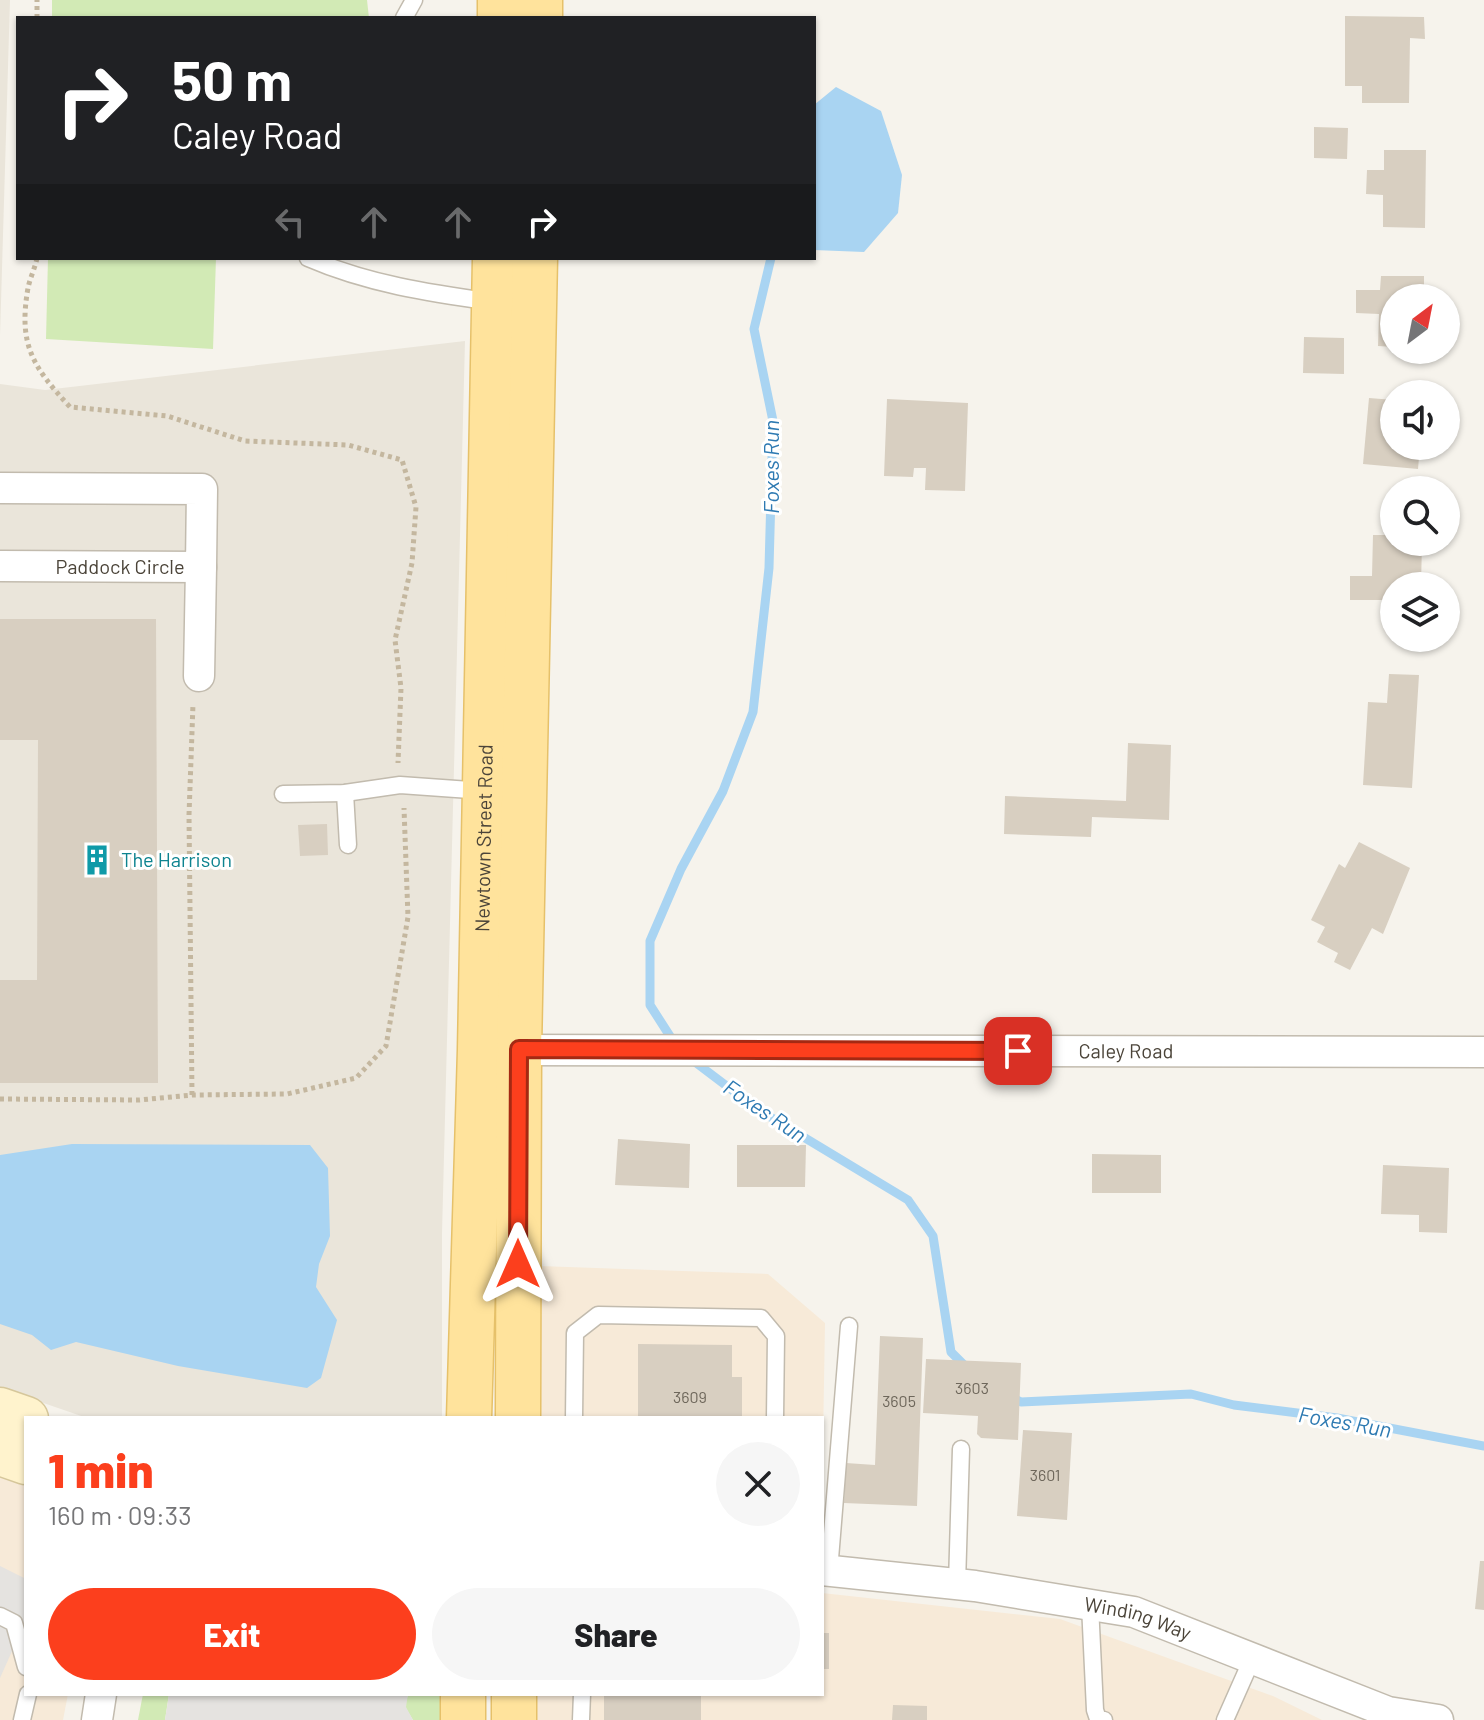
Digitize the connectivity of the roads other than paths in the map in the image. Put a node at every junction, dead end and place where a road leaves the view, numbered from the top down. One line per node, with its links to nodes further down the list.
1 (313, 260): 4 (lane)
2 (495, 260): 4 (main road, Newtown Street Road)
3 (535, 260): 13 (main road, Newtown Street Road)
4 (494, 302): 9 (main road, Newtown Street Road)
5 (0, 488): 7 (street, Paddock Circle)
6 (0, 566): 7 (street, Paddock Circle)
7 (201, 567): 8 (street)
8 (199, 676)
9 (485, 791): 10 (lane); 13 (main road, Newtown Street Road)
10 (345, 793): 11 (lane); 12 (lane)
11 (283, 794)
12 (348, 845)
13 (499, 1050): 14 (street, Caley Road); 17 (main road, Newtown Street Road); 18 (main road, Newtown Street Road)
14 (1484, 1052)
15 (849, 1326): 25 (lane)
16 (0, 1410): 21 (main road)
17 (469, 1416)
18 (518, 1416)
19 (574, 1416): 20 (lane)
20 (775, 1416)
21 (24, 1418)
22 (961, 1449): 26 (lane)
23 (0, 1453): 24 (main road)
24 (24, 1461)
25 (826, 1571): 26 (street, Winding Way)
26 (957, 1584): 27 (street, Winding Way)
27 (1090, 1605): 29 (street, Winding Way); 42 (lane)
28 (0, 1616): 30 (lane)
29 (1252, 1659): 36 (street, Winding Way); 43 (lane)
30 (24, 1660)
31 (28, 1696): 37 (lane)
32 (101, 1696): 38 (street)
33 (463, 1696): 39 (main road)
34 (514, 1696): 40 (main road)
35 (582, 1696): 41 (lane)
36 (1390, 1716): 44 (street, Winding Way)
37 (22, 1720)
38 (97, 1720)
39 (463, 1720)
40 (514, 1720)
41 (581, 1720)
42 (1104, 1720)
43 (1225, 1720)
44 (1438, 1720)

